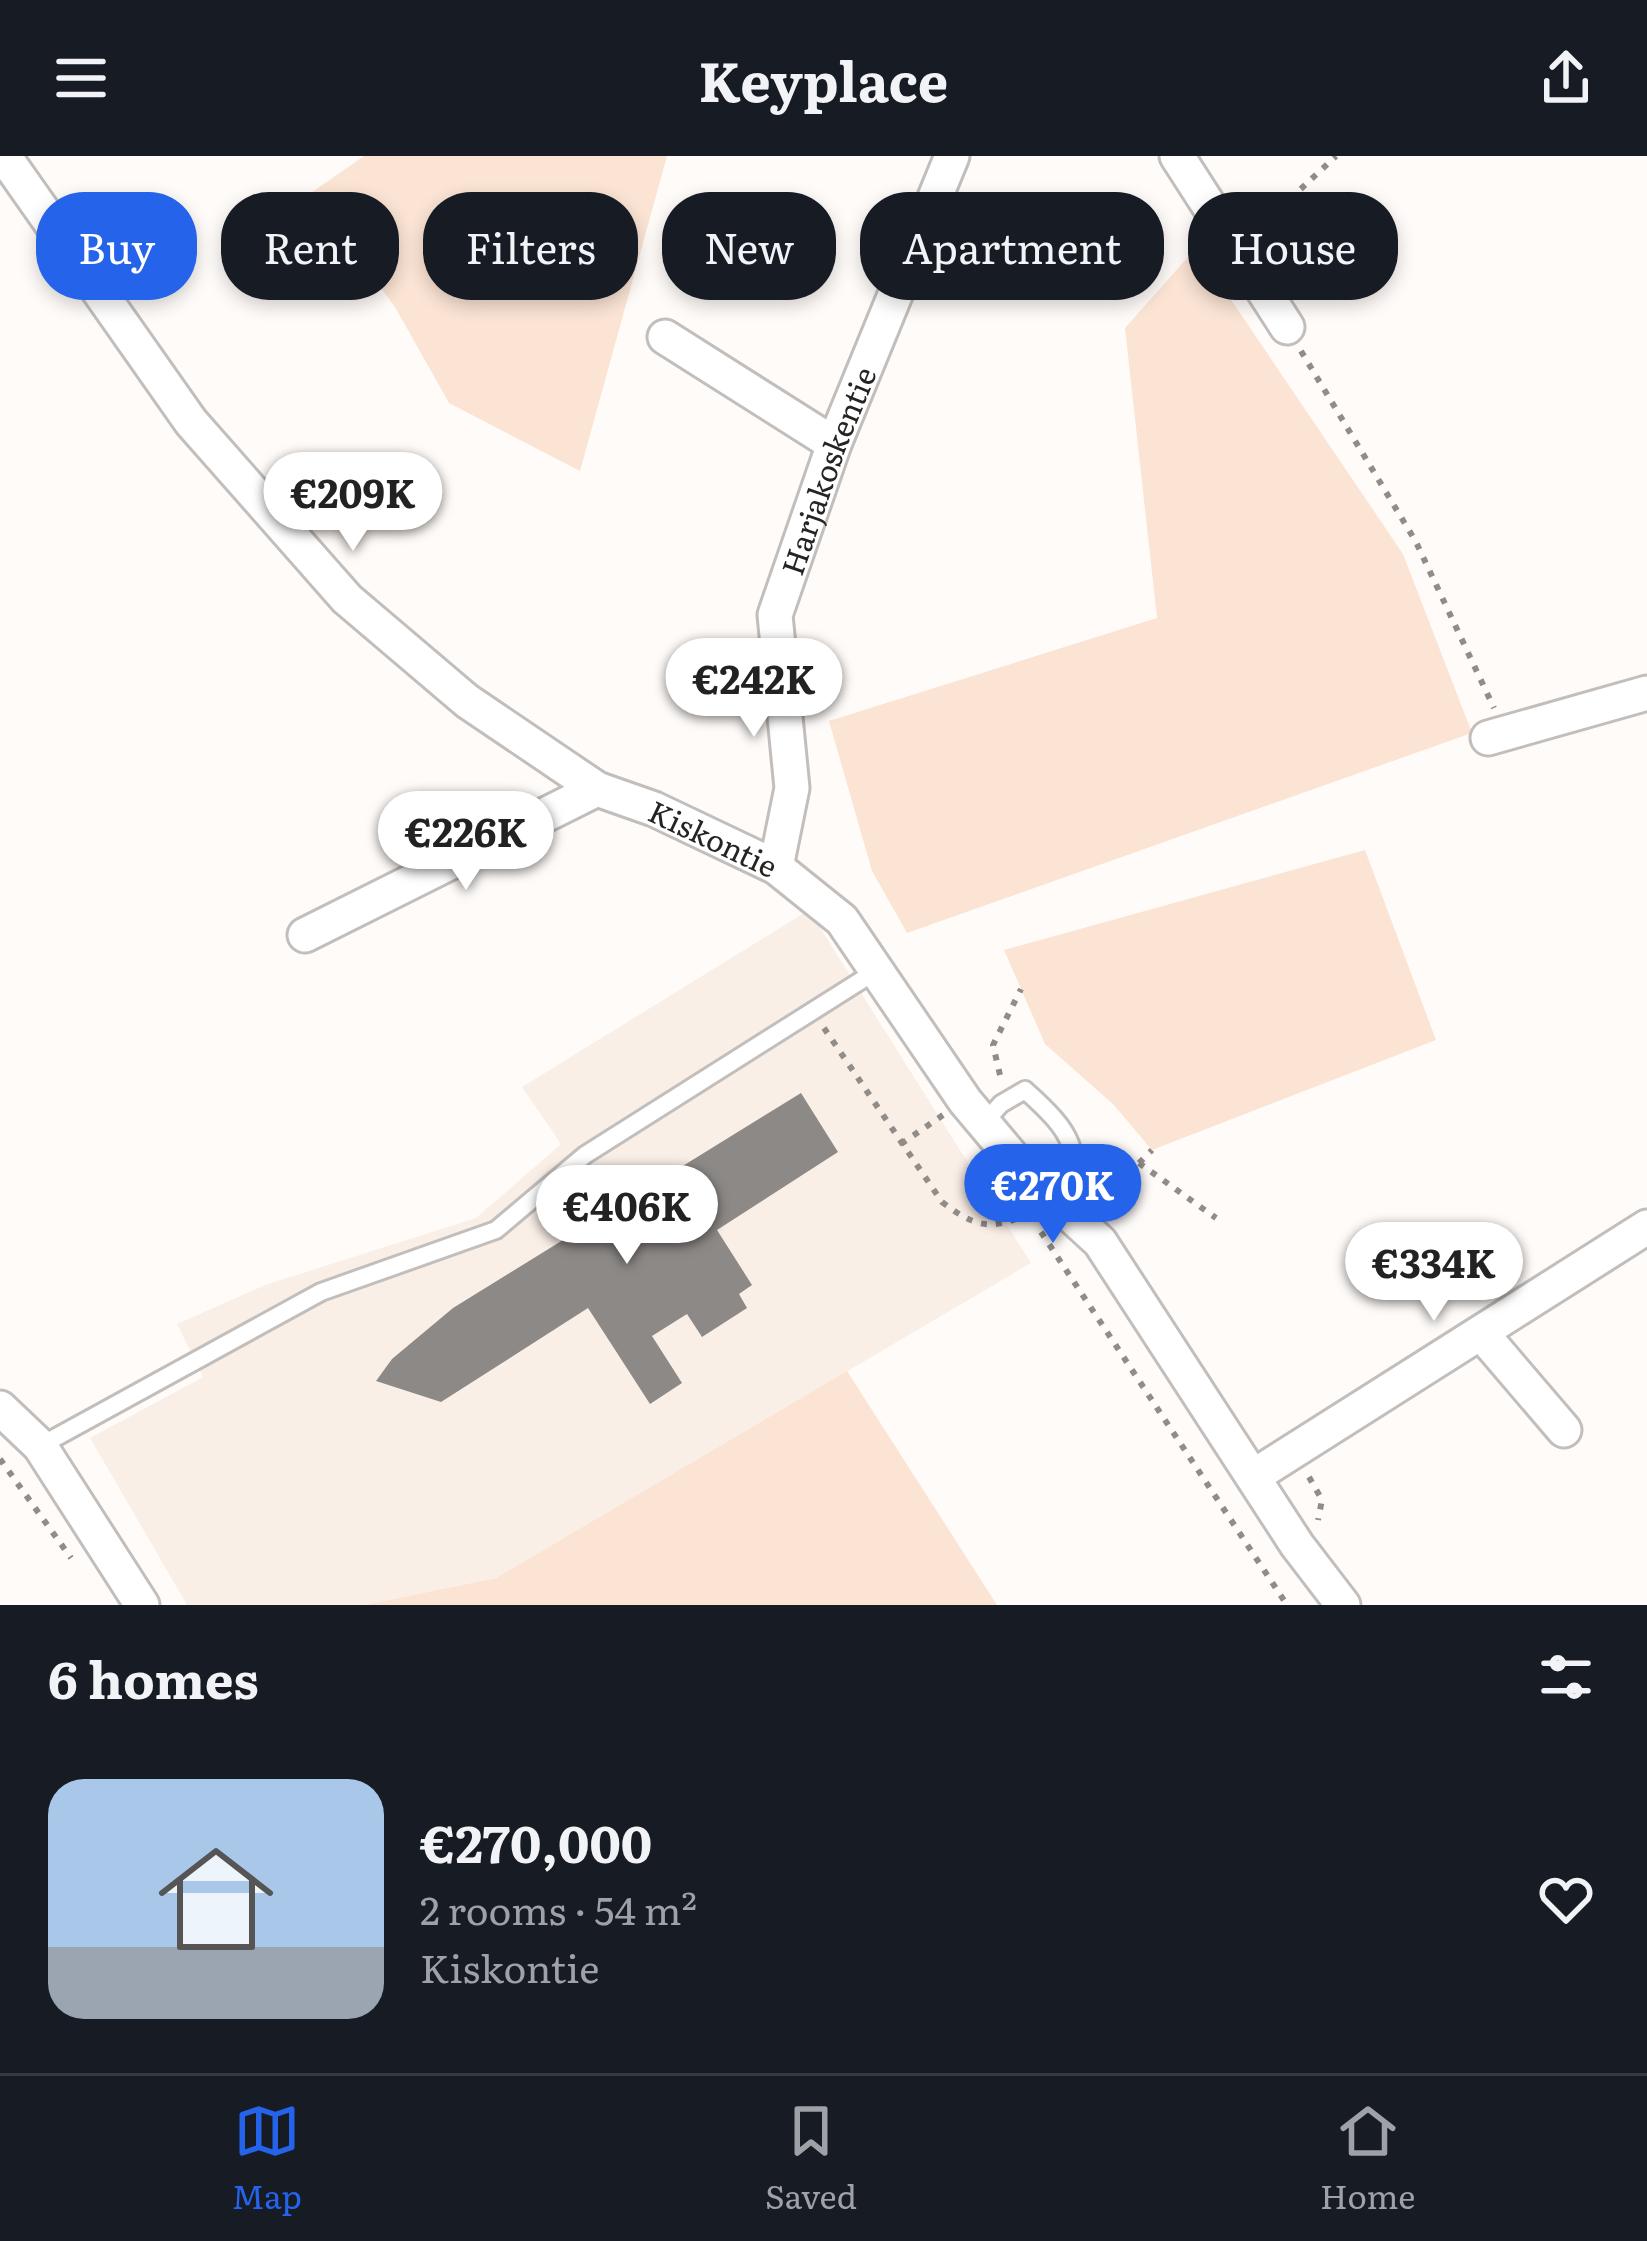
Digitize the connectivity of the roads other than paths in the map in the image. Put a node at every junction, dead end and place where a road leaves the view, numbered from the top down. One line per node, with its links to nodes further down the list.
1 (4, 156): 9 (street, Kiskontie)
2 (952, 156): 6 (street, Harjakoskentie)
3 (1177, 156): 4 (street)
4 (1287, 327)
5 (665, 337): 6 (street)
6 (834, 444): 10 (street, Harjakoskentie)
7 (1647, 693): 8 (street)
8 (1497, 736)
9 (597, 789): 10 (street, Kiskontie); 11 (street)
10 (776, 867): 12 (street, Kiskontie)
11 (305, 935)
12 (876, 971): 13 (street, Kiskontie); 19 (lane)
13 (984, 1124): 14 (street, Kiskontie); 14 (lane)
14 (1068, 1213): 20 (street, Kiskontie)
15 (1647, 1227): 16 (street)
16 (1482, 1334): 18 (street); 20 (street)
17 (0, 1408): 19 (street)
18 (1564, 1430)
19 (40, 1446): 21 (street)
20 (1254, 1477): 22 (street, Kiskontie)
21 (142, 1605)
22 (1343, 1605)

